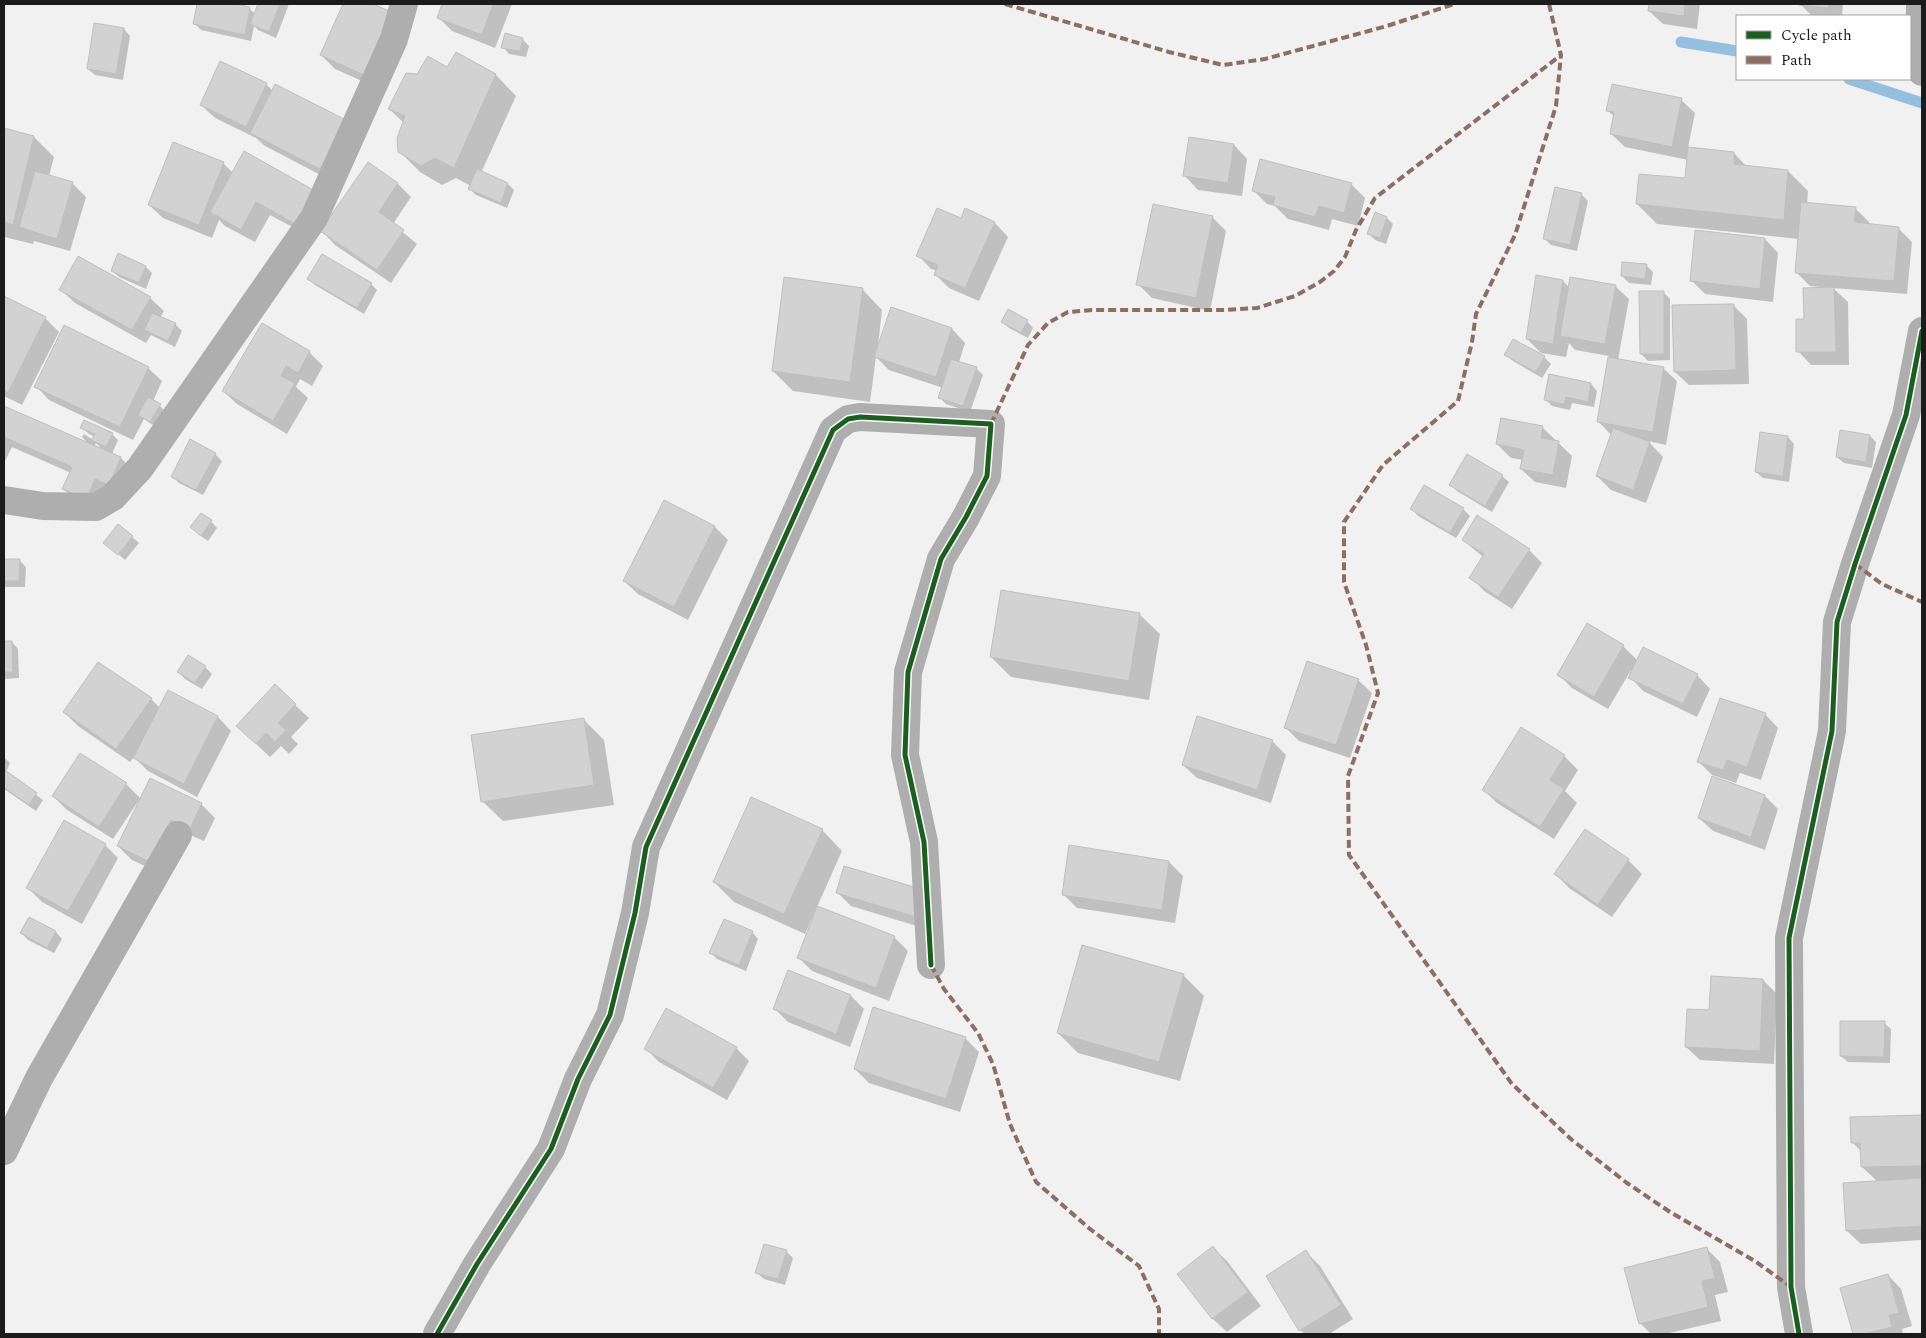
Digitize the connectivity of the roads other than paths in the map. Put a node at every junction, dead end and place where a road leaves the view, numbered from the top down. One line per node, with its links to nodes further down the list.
1 (404, 4): 5 (street)
2 (1920, 4): 3 (street)
3 (1922, 72)
4 (1922, 331): 10 (street)
5 (4, 500)
6 (178, 835): 8 (street)
7 (931, 965): 9 (street)
8 (4, 1151)
9 (437, 1334)
10 (1799, 1334)

